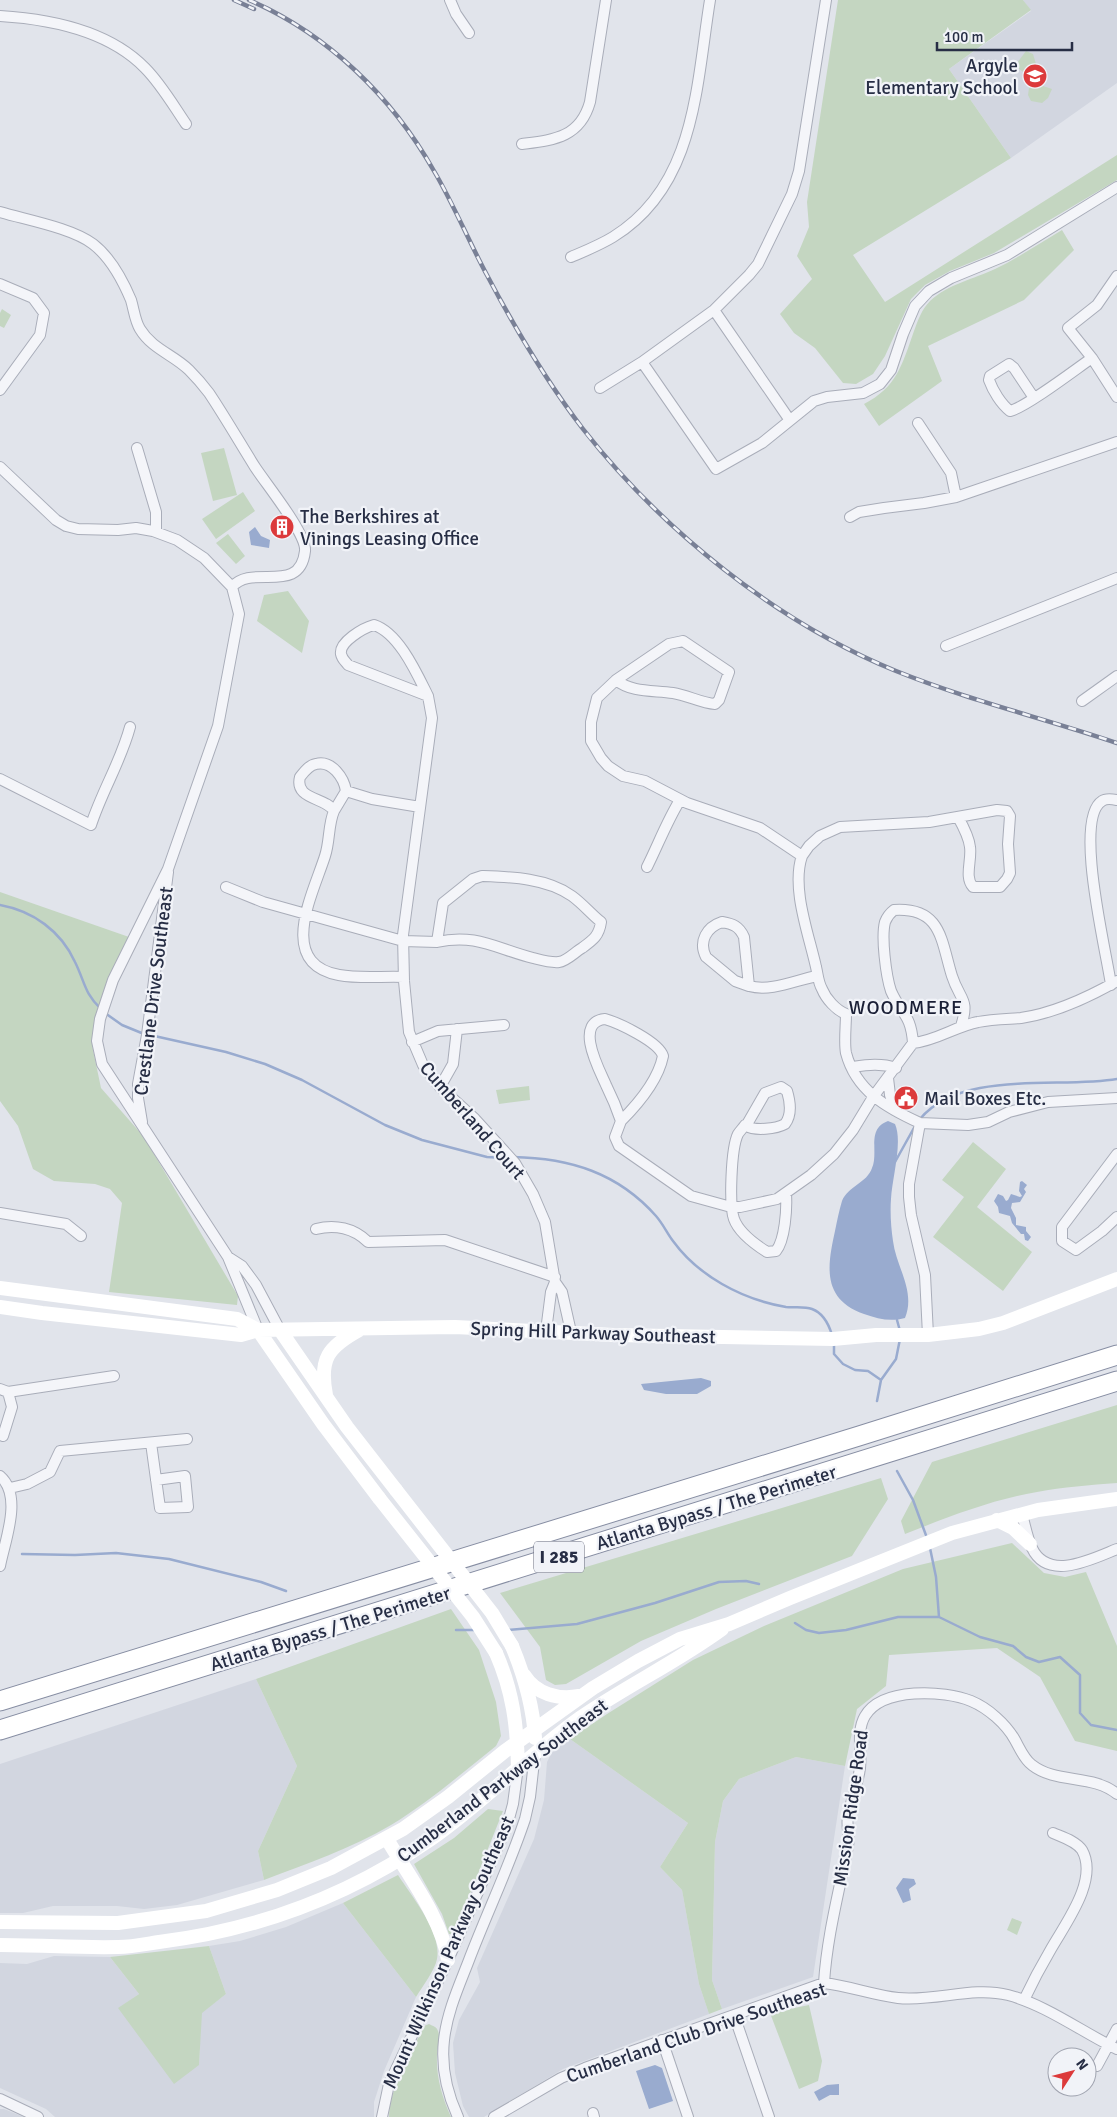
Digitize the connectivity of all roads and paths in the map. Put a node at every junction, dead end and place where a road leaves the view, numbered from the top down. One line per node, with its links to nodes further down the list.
1 (450, 0): 6 (street)
2 (606, 0): 8 (street)
3 (710, 0): 11 (street)
4 (826, 0): 14 (street)
5 (0, 16): 7 (street)
6 (470, 33)
7 (186, 124)
8 (522, 144)
9 (1117, 188): 21 (street)
10 (0, 212): 30 (street)
11 (571, 257)
12 (1117, 276): 15 (street)
13 (0, 284): 18 (street)
14 (714, 310): 16 (street); 21 (street)
15 (1092, 358): 19 (street); 20 (street)
16 (642, 362): 17 (street); 21 (street)
17 (600, 388)
18 (0, 390)
19 (1117, 397)
20 (1034, 398): 20 (street)
21 (789, 419)
22 (918, 423): 26 (street)
23 (1117, 442): 26 (street)
24 (137, 448): 28 (street)
25 (0, 467): 28 (street)
26 (956, 497): 27 (street)
27 (850, 517)
28 (156, 532): 30 (street)
29 (1117, 578): 31 (street)
30 (232, 587): 46 (street, Crestlane Drive Southeast)
31 (946, 646)
32 (1117, 676): 35 (street)
33 (616, 680): 33 (street); 39 (street)
34 (428, 696): 34 (street, Cumberland Court); 41 (street, Cumberland Court)
35 (1082, 701)
36 (130, 727): 37 (street)
37 (0, 779)
38 (346, 791): 41 (street); 42 (street); 42 (street)
39 (680, 800): 44 (street); 45 (street)
40 (1117, 800): 53 (street)
41 (420, 807): 49 (street, Cumberland Court)
42 (334, 811): 48 (street)
43 (958, 817): 43 (street); 44 (street)
44 (802, 856): 51 (street)
45 (647, 867)
46 (168, 869): 70 (street, Crestlane Drive Southeast); 70 (street, Crestlane Drive Southeast)
47 (226, 887): 48 (street)
48 (306, 914): 49 (street); 52 (street)
49 (404, 941): 50 (street); 52 (street, Cumberland Court)
50 (437, 942): 50 (street)
51 (817, 976): 54 (street); 60 (street)
52 (404, 977): 58 (street, Cumberland Court)
53 (1114, 983): 56 (street)
54 (749, 986): 54 (street)
55 (504, 1025): 57 (street)
56 (961, 1026): 59 (street); 59 (street)
57 (457, 1030): 58 (street); 63 (street)
58 (412, 1042): 63 (street, Cumberland Court)
59 (913, 1043): 61 (street)
60 (852, 1067): 61 (street); 64 (street)
61 (896, 1068): 62 (street)
62 (888, 1078): 64 (street); 66 (street)
63 (440, 1087): 80 (street, Cumberland Court)
64 (873, 1097): 66 (street); 72 (street)
65 (1117, 1098): 68 (street)
66 (896, 1111): 68 (street)
67 (621, 1121): 67 (street); 73 (street)
68 (920, 1122): 88 (street)
69 (745, 1125): 69 (street); 73 (street)
70 (150, 1140): 78 (street)
71 (1117, 1154): 75 (street)
72 (786, 1194): 73 (street); 73 (street)
73 (732, 1207)
74 (0, 1213): 77 (street)
75 (1117, 1217)
76 (316, 1229): 80 (street)
77 (81, 1236)
78 (228, 1257): 84 (street); 85 (street)
79 (1117, 1279): 88 (street, Spring Hill Parkway Southeast)
80 (555, 1280): 86 (street, Cumberland Court); 87 (street, Cumberland Court)
81 (0, 1288): 84 (street, Spring Hill Parkway Southeast)
82 (0, 1307): 84 (street, Spring Hill Parkway Southeast)
83 (361, 1329): 85 (street, Spring Hill Parkway Southeast); 86 (street, Spring Hill Parkway Southeast); 93 (street)
84 (258, 1330): 85 (street, Spring Hill Parkway Southeast); 116 (street, Mount Wilkinson Parkway Southeast, bridge)
85 (280, 1330): 93 (street, Mount Wilkinson Parkway Southeast)
86 (546, 1331): 87 (street, Spring Hill Parkway Southeast)
87 (571, 1332): 88 (street, Spring Hill Parkway Southeast)
88 (928, 1335)
89 (1117, 1355): 108 (highway, Atlanta Bypass / The Perimeter / I 285)
90 (114, 1376): 92 (street)
91 (1117, 1381): 109 (highway, Atlanta Bypass / The Perimeter / I 285)
92 (4, 1391): 94 (street)
93 (327, 1400): 107 (street, Mount Wilkinson Parkway Southeast, bridge)
94 (3, 1436)
95 (187, 1440): 96 (street)
96 (151, 1443): 98 (street); 99 (street)
97 (0, 1476): 99 (street)
98 (156, 1480)
99 (10, 1488): 105 (street)
100 (1117, 1499): 101 (street, Cumberland Parkway Southeast)
101 (1022, 1514): 102 (street, Cumberland Parkway Southeast); 103 (street)
102 (997, 1520): 103 (street); 106 (street, Cumberland Parkway Southeast)
103 (1030, 1544): 104 (street)
104 (1117, 1549)
105 (0, 1566)
106 (729, 1624): 111 (street, Cumberland Parkway Southeast); 117 (street, Cumberland Parkway Southeast)
107 (522, 1671): 111 (street); 114 (street, Mount Wilkinson Parkway Southeast)
108 (70, 1679): 110 (highway); 112 (highway, Atlanta Bypass / The Perimeter / I 285)
109 (136, 1688): 113 (highway, Atlanta Bypass / The Perimeter / I 285); 115 (highway)
110 (0, 1691)
111 (582, 1695): 114 (street, Cumberland Parkway Southeast)
112 (0, 1701)
113 (0, 1730)
114 (534, 1730): 116 (street, Cumberland Parkway Southeast); 117 (street, Mount Wilkinson Parkway Southeast)
115 (0, 1742)
116 (517, 1742): 118 (street, Mount Wilkinson Parkway Southeast); 121 (street, Cumberland Parkway Southeast)
117 (535, 1753): 118 (street, Cumberland Parkway Southeast); 136 (street, Mount Wilkinson Parkway Southeast)
118 (518, 1767): 122 (street, Cumberland Parkway Southeast); 125 (street, Mount Wilkinson Parkway Southeast)
119 (1117, 1794): 126 (street, Mission Ridge Road)
120 (1053, 1833): 127 (street)
121 (387, 1839): 122 (street); 123 (street, Cumberland Parkway Southeast)
122 (400, 1859): 124 (street, Cumberland Parkway Southeast); 125 (street)
123 (0, 1922)
124 (0, 1945)
125 (448, 1960): 135 (street, Mount Wilkinson Parkway Southeast)
126 (824, 1983): 127 (street, Cumberland Club Drive Southeast); 128 (street, Cumberland Club Drive Southeast)
127 (1024, 2000): 131 (street, Cumberland Club Drive Southeast)
128 (734, 2015): 130 (street, Cumberland Club Drive Southeast); 139 (street)
129 (1117, 2029): 131 (street)
130 (662, 2040): 137 (street, Cumberland Club Drive Southeast); 138 (street)
131 (1113, 2047): 132 (street)
132 (1097, 2066)
133 (0, 2099): 134 (street)
134 (38, 2117)
135 (382, 2117)
136 (458, 2117)
137 (494, 2117)
138 (688, 2117)
139 (769, 2117)

